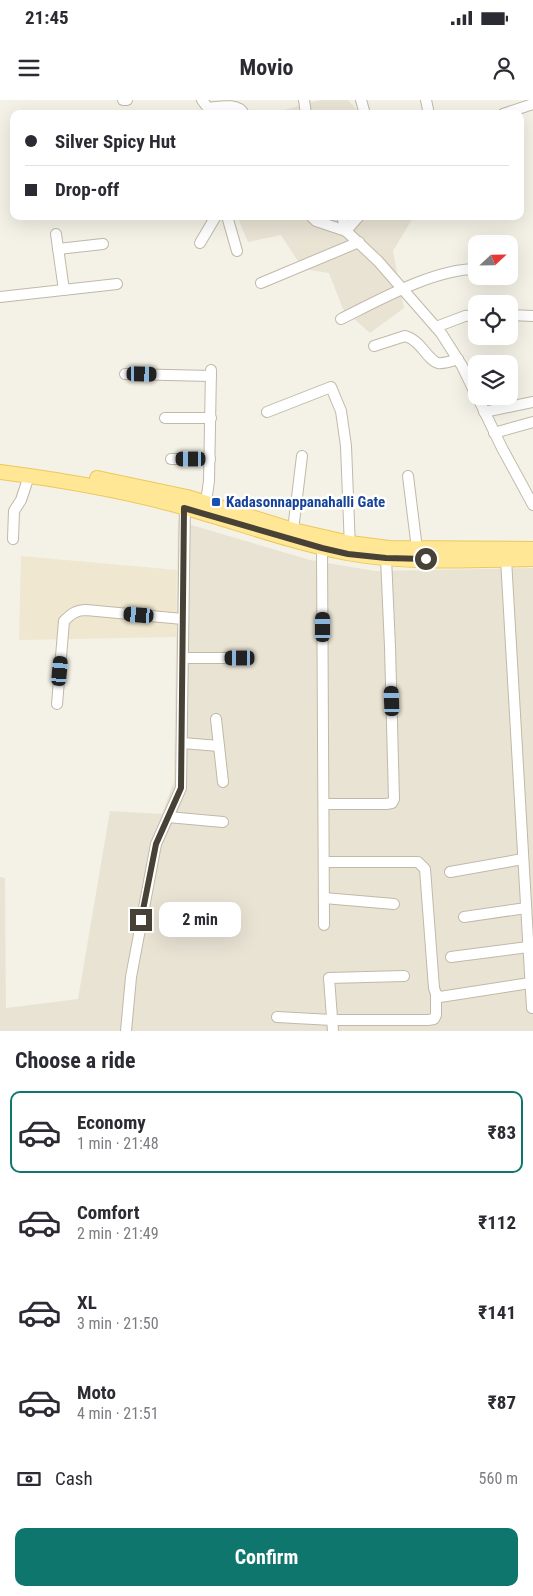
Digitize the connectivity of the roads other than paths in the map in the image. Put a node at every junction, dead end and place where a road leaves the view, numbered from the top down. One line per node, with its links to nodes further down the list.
1 (123, 100): 2 (street)
2 (127, 100)
3 (202, 100): 5 (street)
4 (533, 104): 6 (street)
5 (242, 110)
6 (515, 110)
7 (214, 220): 15 (street)
8 (228, 220): 18 (street)
9 (315, 220): 12 (street)
10 (343, 220): 12 (street)
11 (356, 220): 12 (street)
12 (346, 231): 14 (street)
13 (56, 234): 17 (street)
14 (359, 242): 20 (street); 22 (street)
15 (200, 243)
16 (103, 244): 17 (street)
17 (58, 249): 23 (street)
18 (236, 251)
19 (468, 269): 22 (street)
20 (261, 283)
21 (117, 284): 23 (street)
22 (404, 288): 28 (street); 29 (street)
23 (64, 290): 24 (street)
24 (0, 298)
25 (518, 315): 27 (street)
26 (468, 316): 29 (street)
27 (533, 316)
28 (341, 319)
29 (436, 327): 31 (street)
30 (374, 346): 31 (street)
31 (458, 359): 33 (street)
32 (125, 374): 39 (street)
33 (468, 380)
34 (533, 402): 37 (street)
35 (480, 405): 37 (street)
36 (267, 412): 55 (street)
37 (484, 412): 41 (street)
38 (165, 418): 39 (street)
39 (211, 418): 44 (street)
40 (533, 422): 41 (street)
41 (494, 433): 51 (street)
42 (302, 456): 52 (street)
43 (171, 459): 44 (street)
44 (210, 459): 50 (street)
45 (0, 463): 49 (main road)
46 (0, 472): 47 (main road)
47 (29, 476): 49 (main road); 53 (street)
48 (408, 476): 56 (street)
49 (186, 502): 50 (main road); 54 (main road); 61 (street)
50 (206, 502): 52 (main road)
51 (533, 505)
52 (293, 530): 55 (main road)
53 (13, 538)
54 (322, 548): 55 (main road); 69 (street)
55 (349, 548): 56 (main road); 58 (main road)
56 (417, 549): 57 (main road)
57 (533, 549)
58 (386, 558): 59 (main road); 69 (street)
59 (506, 559): 60 (main road); 72 (street)
60 (533, 559)
61 (183, 619): 62 (street); 64 (street)
62 (183, 658): 63 (street); 66 (street)
63 (240, 658)
64 (57, 704)
65 (216, 718): 67 (street)
66 (182, 743): 67 (street); 70 (street)
67 (219, 746): 68 (street)
68 (223, 782)
69 (324, 804): 73 (street)
70 (168, 817): 71 (street); 88 (street)
71 (223, 822)
72 (523, 860): 74 (street); 77 (street)
73 (324, 862): 75 (street); 84 (street)
74 (450, 872)
75 (324, 898): 76 (street); 79 (street)
76 (394, 904)
77 (526, 908): 78 (street); 80 (street)
78 (464, 917)
79 (324, 925)
80 (528, 948): 81 (street); 83 (street)
81 (452, 957)
82 (404, 976): 87 (street)
83 (530, 983): 84 (street); 85 (street)
84 (436, 994): 87 (street)
85 (532, 1008)
86 (277, 1018): 87 (street)
87 (332, 1020): 89 (street)
88 (126, 1031)
89 (333, 1031)

